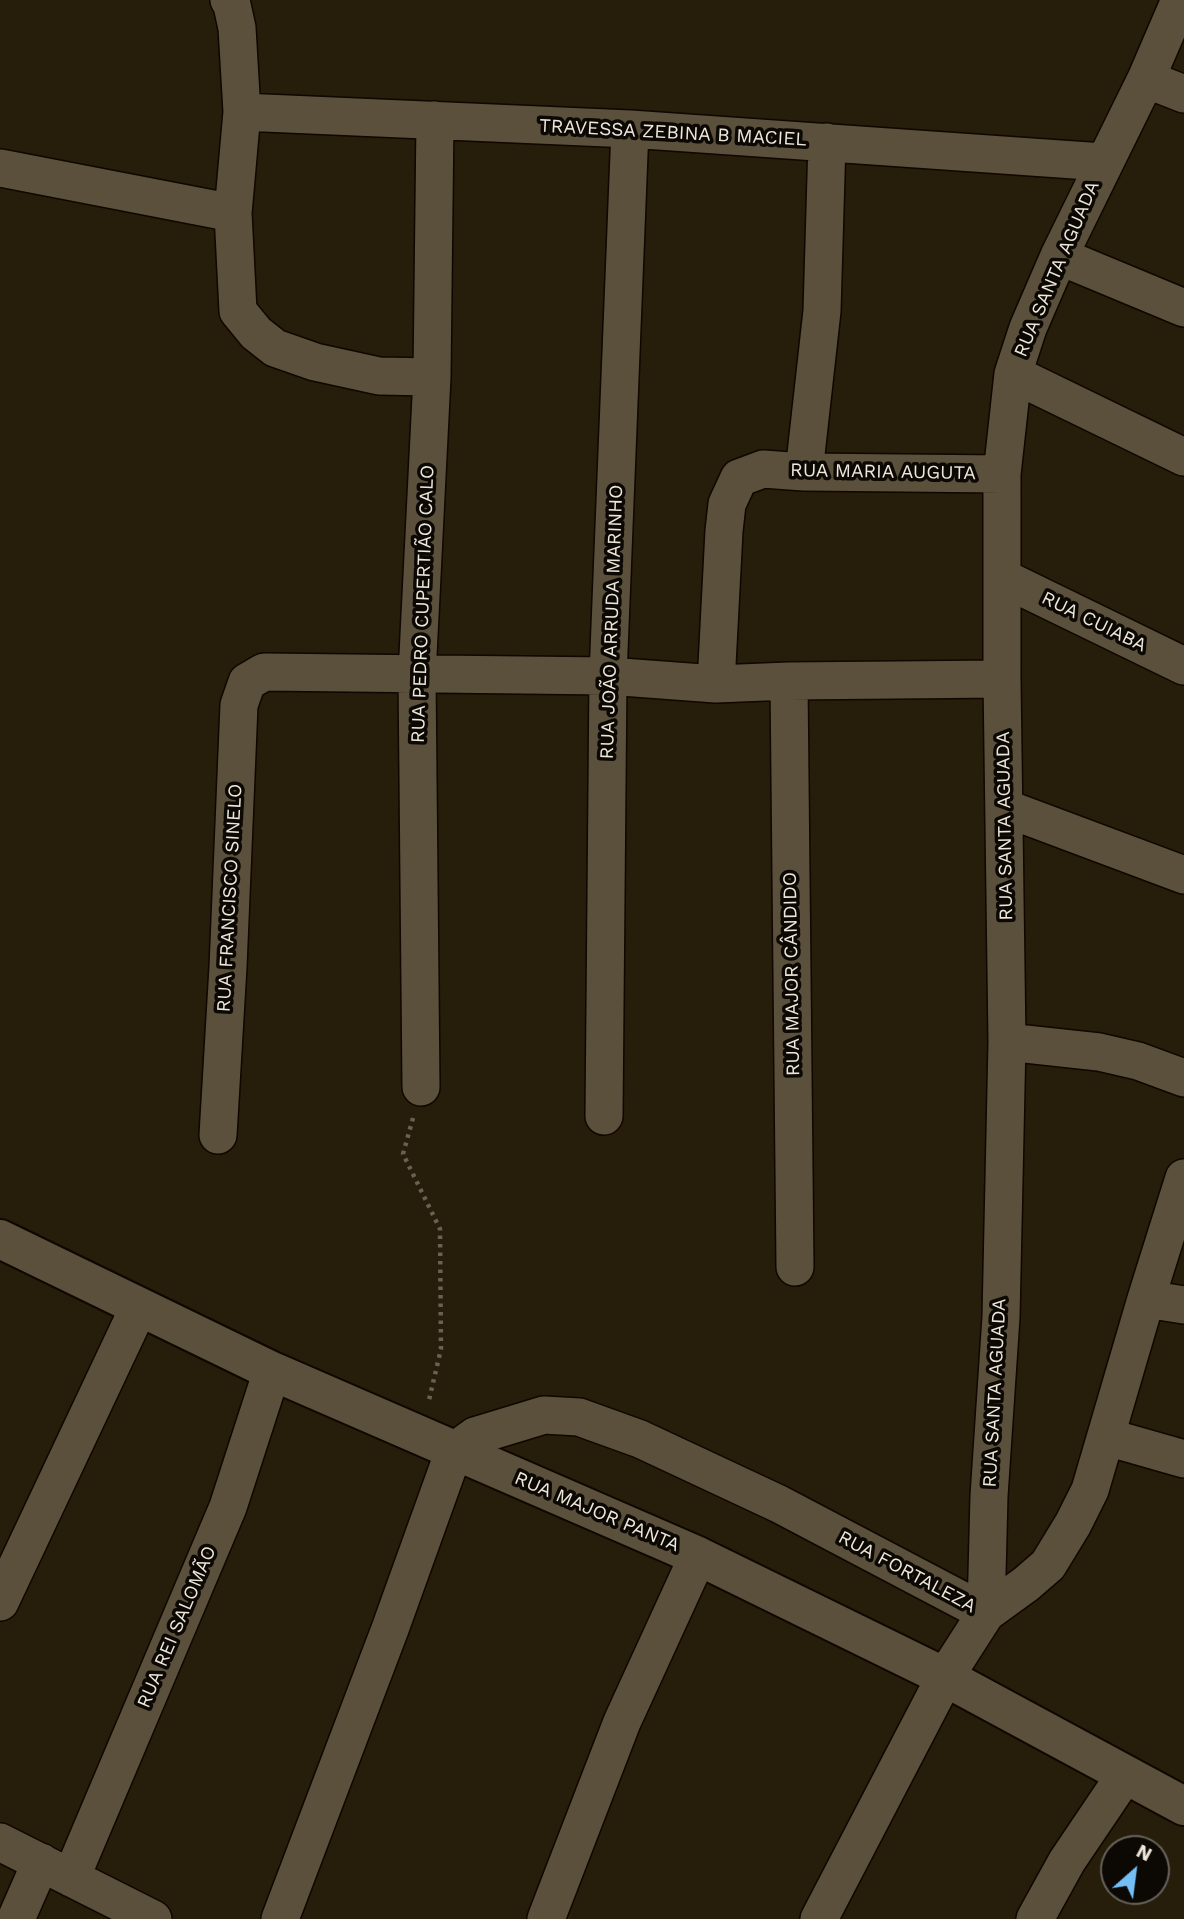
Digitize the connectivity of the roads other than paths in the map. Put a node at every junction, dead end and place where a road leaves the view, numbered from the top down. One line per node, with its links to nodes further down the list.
1 (229, 0): 5 (street)
2 (1180, 0): 3 (street, RUA SANTA AGUADA)
3 (1146, 79): 4 (street); 9 (street, RUA SANTA AGUADA)
4 (1184, 94)
5 (242, 112): 6 (street, TRAVESSA ZEBINA B MACIEL); 11 (street)
6 (435, 120): 7 (street, TRAVESSA ZEBINA B MACIEL); 15 (street, RUA PEDRO CUPERTIÃO CALO)
7 (630, 129): 8 (street, TRAVESSA ZEBINA B MACIEL); 22 (street, RUA JOÃO ARRUDA MARINHO)
8 (827, 142): 9 (street, TRAVESSA ZEBINA B MACIEL); 17 (street)
9 (1103, 162): 12 (street, RUA SANTA AGUADA)
10 (0, 168): 11 (street)
11 (233, 213): 15 (street)
12 (1059, 256): 13 (street); 14 (street, RUA SANTA AGUADA)
13 (1184, 307)
14 (1013, 374): 16 (street); 18 (street, RUA SANTA AGUADA)
15 (432, 377): 21 (street, RUA PEDRO CUPERTIÃO CALO)
16 (1184, 457)
17 (804, 472): 18 (street, RUA MARIA AUGUTA); 25 (street, RUA MARIA AUGUTA)
18 (1002, 474): 19 (street, RUA SANTA AGUADA)
19 (1003, 578): 20 (street, RUA CUIABA); 23 (street, RUA SANTA AGUADA)
20 (1184, 666)
21 (417, 676): 22 (street); 30 (street, RUA PEDRO CUPERTIÃO CALO); 32 (street, RUA FRANCISCO SINELO)
22 (608, 676): 25 (street); 31 (street, RUA JOÃO ARRUDA MARINHO)
23 (1002, 679): 24 (street); 26 (street, RUA SANTA AGUADA)
24 (789, 681): 25 (street); 35 (street, RUA MAJOR CÂNDIDO)
25 (716, 684)
26 (1006, 808): 27 (street); 28 (street, RUA SANTA AGUADA)
27 (1184, 875)
28 (1007, 1042): 29 (street); 45 (street, RUA SANTA AGUADA)
29 (1184, 1077)
30 (421, 1087)
31 (604, 1116)
32 (218, 1135)
33 (1184, 1178): 36 (street, RUA FORTALEZA)
34 (0, 1239): 38 (street, RUA MAJOR PANTA)
35 (794, 1267)
36 (1146, 1299): 37 (street); 40 (street, RUA FORTALEZA)
37 (1184, 1305)
38 (139, 1307): 39 (street, RUA MAJOR PANTA); 44 (street)
39 (272, 1371): 41 (street, RUA MAJOR PANTA); 50 (street, RUA REI SALOMÃO)
40 (1107, 1437): 42 (street); 45 (street, RUA FORTALEZA)
41 (438, 1444): 43 (street, RUA MAJOR PANTA); 45 (street, RUA FORTALEZA); 53 (street)
42 (1184, 1459)
43 (698, 1556): 46 (street, RUA MAJOR PANTA); 54 (street)
44 (0, 1602)
45 (985, 1613): 46 (street)
46 (945, 1677): 47 (street, RUA MAJOR PANTA); 55 (street)
47 (1125, 1775): 48 (street, RUA MAJOR PANTA); 56 (street)
48 (1184, 1806)
49 (0, 1842): 50 (street)
50 (56, 1870): 51 (street, RUA REI SALOMÃO); 52 (street)
51 (16, 1919)
52 (153, 1919)
53 (280, 1919)
54 (546, 1919)
55 (819, 1919)
56 (1035, 1919)

